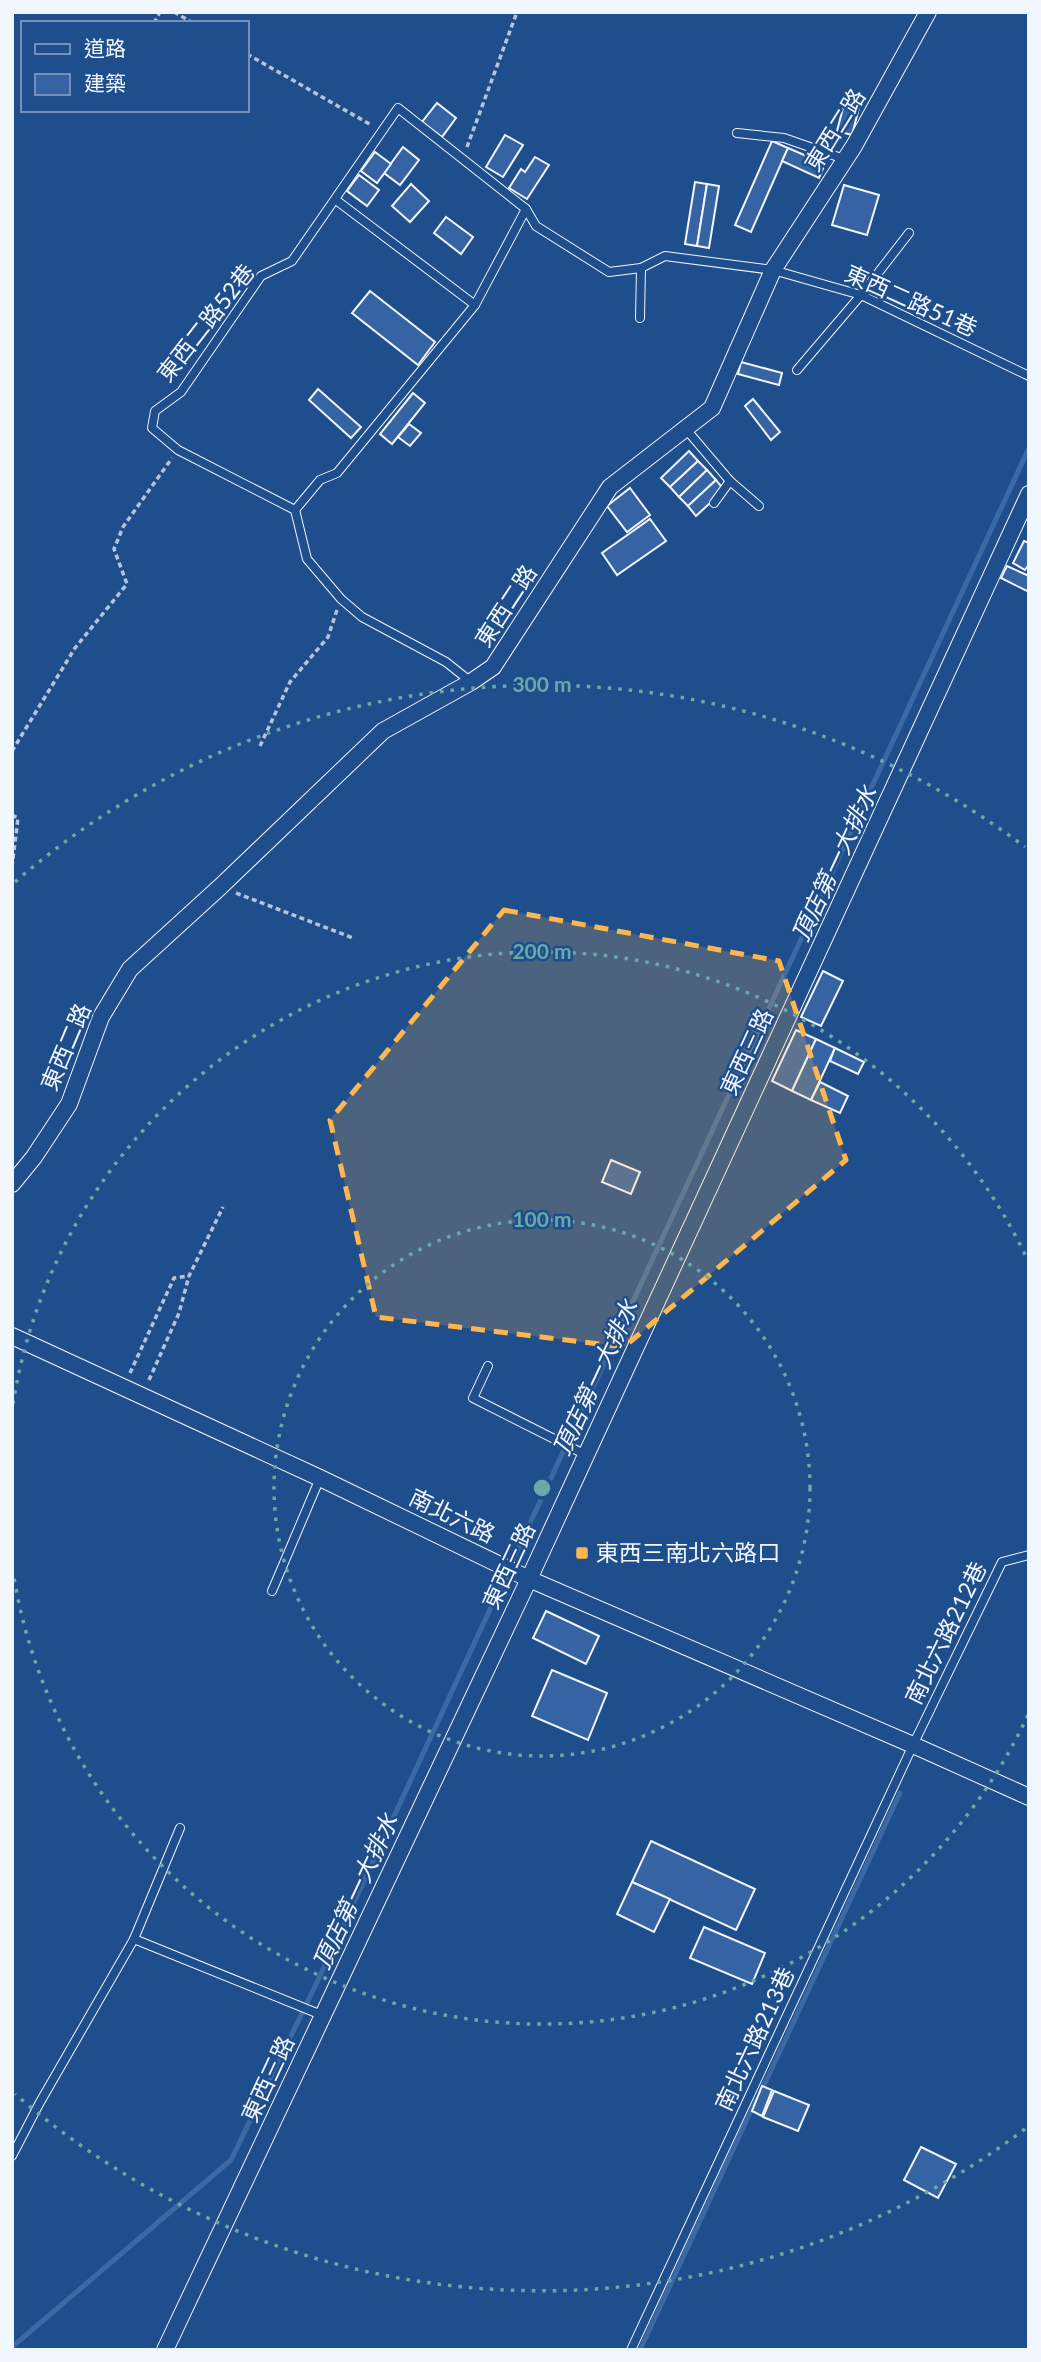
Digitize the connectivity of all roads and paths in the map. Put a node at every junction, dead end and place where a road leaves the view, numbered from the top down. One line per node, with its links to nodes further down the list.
1 (517, 12): 6 (path)
2 (928, 12): 7 (street, 東西二路)
3 (248, 55): 4 (path)
4 (382, 131): 6 (lane, 東西二路52巷); 8 (lane, 東西二路52巷)
5 (737, 133): 7 (lane)
6 (462, 159): 9 (lane, 東西二路52巷)
7 (844, 159): 12 (street, 東西二路)
8 (336, 200): 14 (lane); 19 (lane, 東西二路52巷)
9 (526, 209): 11 (lane, 東西二路52巷); 14 (lane)
10 (909, 233): 13 (lane)
11 (641, 268): 12 (lane, 東西二路52巷); 15 (lane)
12 (774, 270): 13 (lane, 東西二路51巷); 18 (street, 東西二路)
13 (861, 295): 16 (lane); 17 (lane, 東西二路51巷)
14 (475, 305): 24 (lane)
15 (640, 318)
16 (797, 370)
17 (1029, 376)
18 (685, 428): 20 (lane); 26 (street, 東西二路)
19 (178, 450): 24 (lane, 東西二路52巷); 28 (path)
20 (730, 481): 22 (lane); 23 (lane)
21 (1029, 494): 40 (street, 東西三路)
22 (714, 503)
23 (759, 506)
24 (296, 510): 25 (lane)
25 (341, 598): 26 (lane); 27 (path)
26 (471, 682): 31 (street, 東西二路)
27 (260, 746)
28 (12, 751)
29 (12, 815): 30 (path)
30 (12, 867)
31 (220, 887): 32 (path); 33 (street, 東西二路)
32 (353, 938)
33 (12, 1184)
34 (223, 1207): 35 (path)
35 (190, 1276): 38 (path); 39 (path)
36 (12, 1336): 38 (street, 南北六路)
37 (488, 1366): 40 (lane)
38 (124, 1386): 39 (street, 南北六路)
39 (143, 1395): 41 (street, 南北六路)
40 (586, 1455): 43 (street, 東西三路)
41 (320, 1478): 43 (street, 南北六路); 44 (lane)
42 (1029, 1555): 45 (lane, 南北六路212巷)
43 (529, 1578): 45 (street, 南北六路); 49 (street, 東西三路)
44 (272, 1591)
45 (913, 1745): 46 (street, 南北六路); 52 (lane, 南北六路213巷)
46 (1029, 1797)
47 (180, 1828): 48 (lane)
48 (134, 1939): 49 (lane); 50 (lane)
49 (324, 2016): 51 (street, 東西三路)
50 (12, 2156)
51 (165, 2350)
52 (631, 2350)

